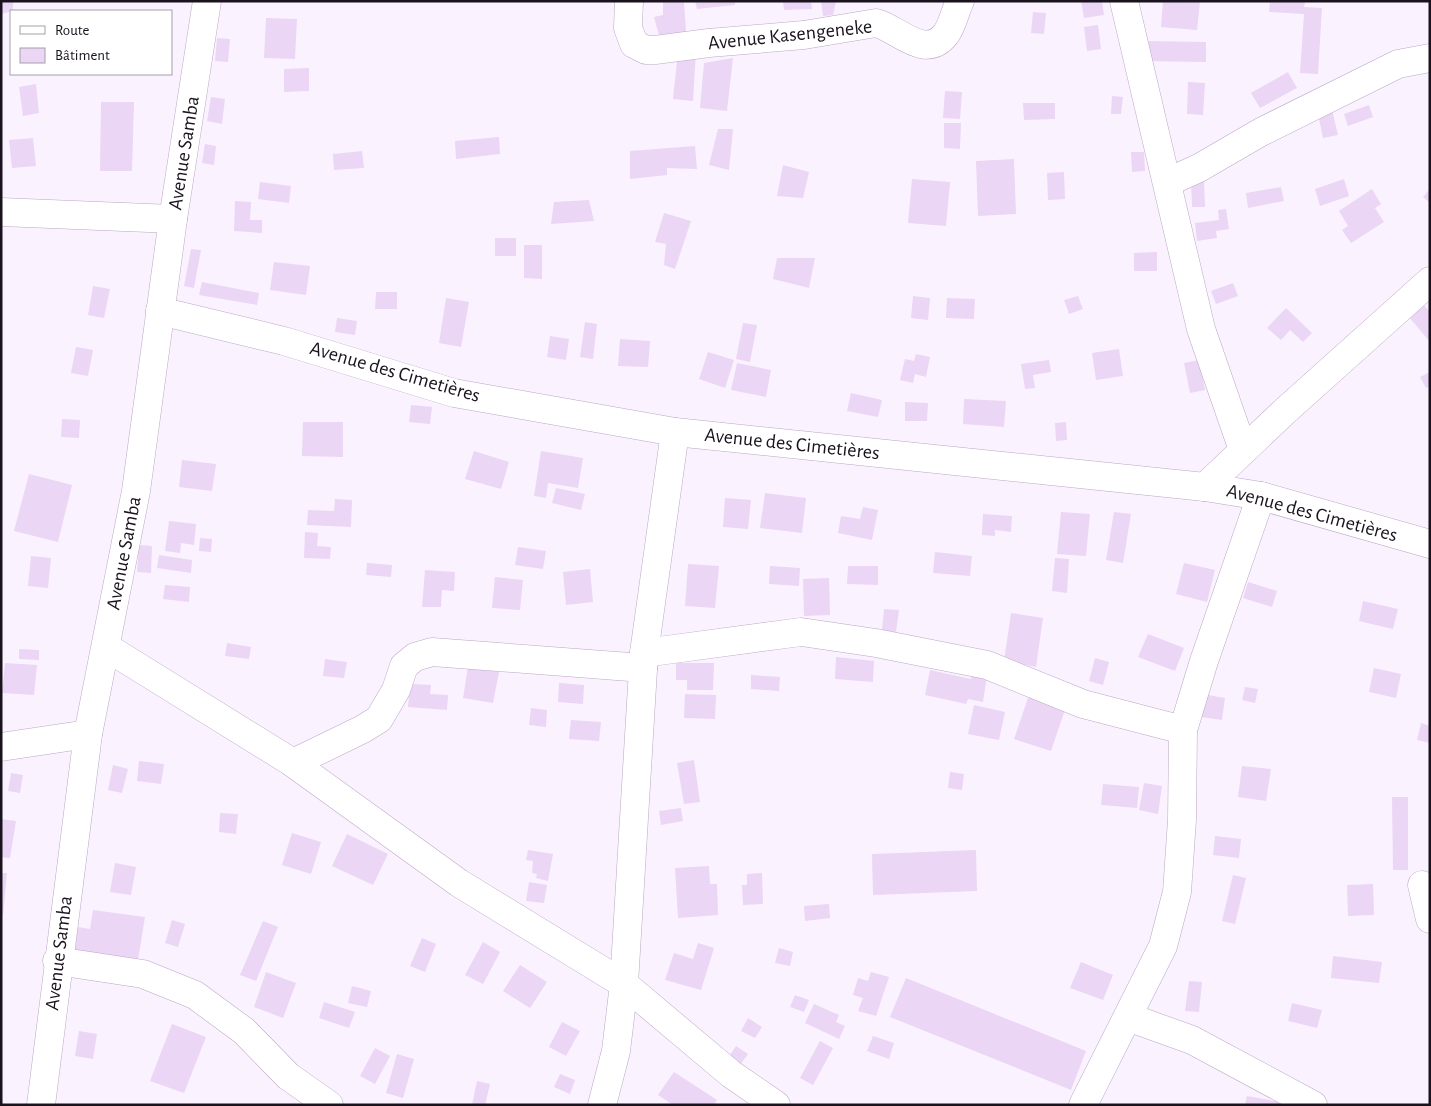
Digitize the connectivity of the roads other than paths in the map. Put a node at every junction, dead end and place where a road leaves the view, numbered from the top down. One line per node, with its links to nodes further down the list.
1 (207, 1): 8 (street, Avenue Samba)
2 (629, 1): 3 (street, Avenue Kasengeneke)
3 (960, 1)
4 (1124, 1): 6 (street)
5 (1430, 58): 6 (street)
6 (1168, 182): 12 (street)
7 (1, 212): 8 (street)
8 (173, 219): 10 (street, Avenue Samba)
9 (1430, 281): 12 (street)
10 (160, 311): 11 (street, Avenue des Cimetières); 16 (street, Avenue Samba)
11 (675, 432): 13 (street, Avenue des Cimetières); 17 (street)
12 (1243, 450): 13 (street)
13 (1204, 487): 14 (street, Avenue des Cimetières)
14 (1260, 496): 15 (street, Avenue des Cimetières); 18 (street)
15 (1430, 544)
16 (106, 647): 19 (street, Avenue Samba); 21 (street)
17 (644, 661): 18 (street); 21 (street); 25 (street)
18 (1183, 730): 26 (street)
19 (88, 734): 20 (street); 24 (street, Avenue Samba)
20 (1, 747)
21 (293, 763): 25 (street)
22 (1422, 885): 23 (street)
23 (1430, 919)
24 (57, 961): 27 (street, Avenue Samba); 28 (street)
25 (624, 984): 29 (street); 30 (street)
26 (1128, 1017): 31 (street); 32 (street)
27 (41, 1105)
28 (329, 1105)
29 (602, 1105)
30 (776, 1105)
31 (1083, 1105)
32 (1313, 1105)

